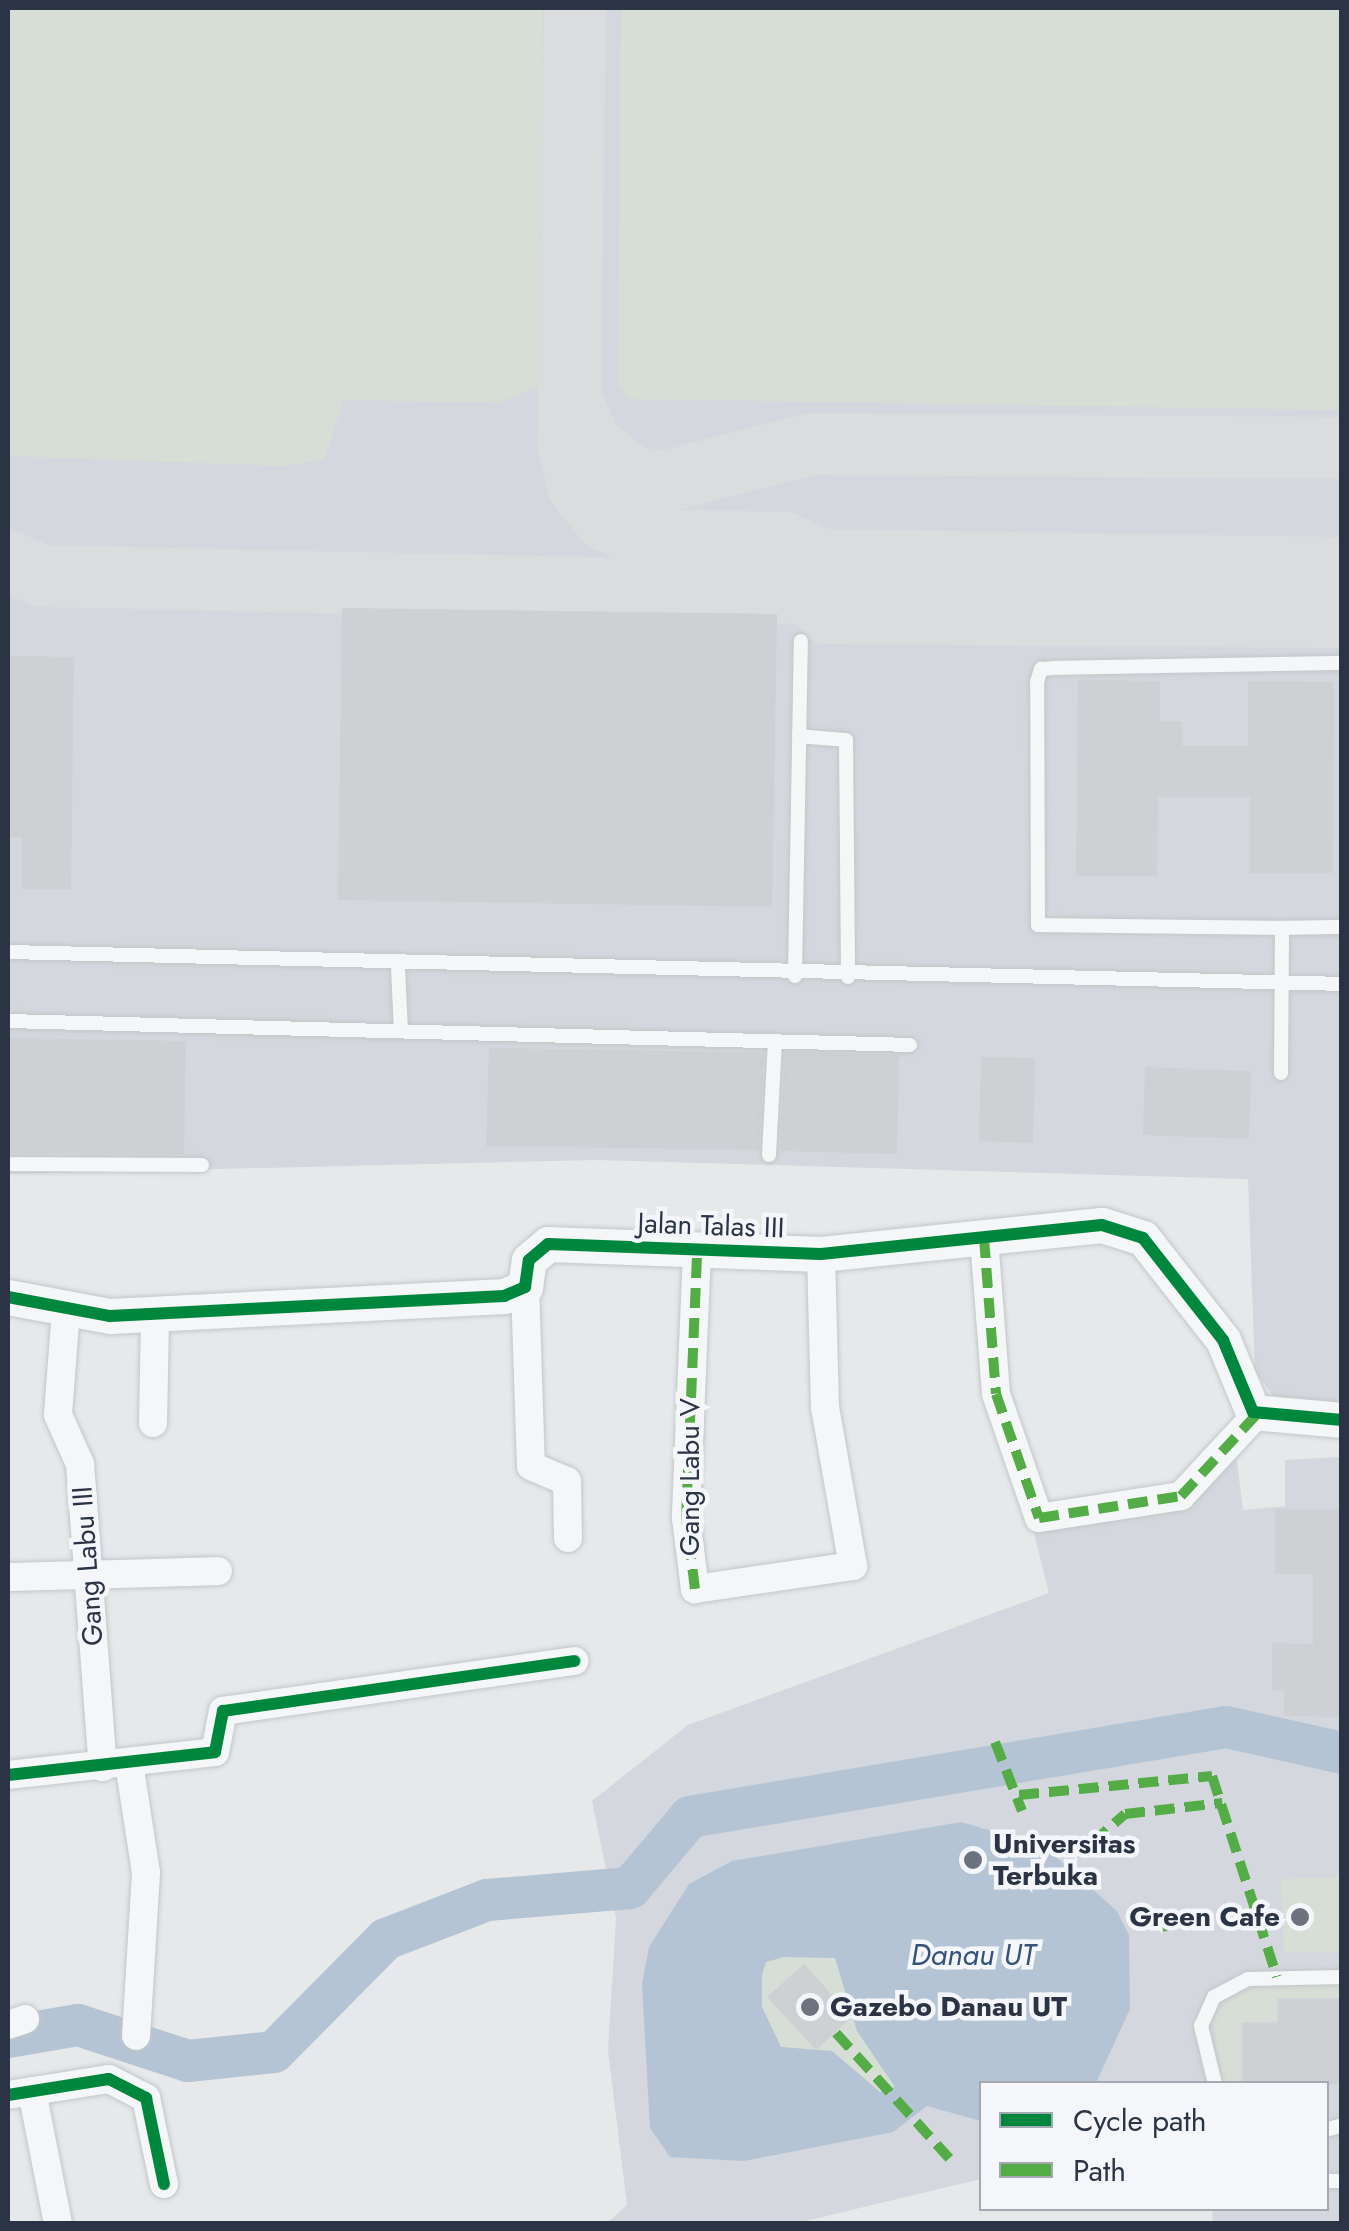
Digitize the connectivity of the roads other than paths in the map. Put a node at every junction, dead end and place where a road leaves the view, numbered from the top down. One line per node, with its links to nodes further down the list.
1 (801, 642): 3 (lane)
2 (1342, 663): 4 (lane)
3 (800, 736): 8 (lane); 9 (lane)
4 (1282, 928): 5 (lane); 10 (lane)
5 (1342, 928)
6 (8, 952): 7 (lane)
7 (398, 968): 8 (lane); 13 (lane)
8 (796, 976): 9 (lane)
9 (848, 977): 10 (lane)
10 (1283, 981): 11 (lane); 16 (lane)
11 (1342, 984)
12 (8, 1020): 13 (lane)
13 (401, 1032): 14 (lane)
14 (775, 1042): 15 (lane); 17 (lane)
15 (910, 1045)
16 (1281, 1074)
17 (769, 1156)
18 (8, 1164): 19 (lane)
19 (202, 1166)
20 (984, 1238): 22 (street, Jalan Talas III); 27 (street, Jalan Talas III); 27 (street)
21 (697, 1251): 22 (street, Jalan Talas III); 22 (street, Gang Labu V); 23 (street, Jalan Talas III)
22 (821, 1254)
23 (525, 1287): 26 (street); 30 (street)
24 (8, 1297): 25 (street)
25 (66, 1310): 26 (street); 32 (street, Gang Labu III)
26 (155, 1315): 29 (street)
27 (1256, 1415): 28 (street)
28 (1342, 1420)
29 (153, 1424)
30 (568, 1538)
31 (218, 1571): 32 (street)
32 (88, 1572): 33 (street); 35 (street, Gang Labu III)
33 (8, 1577)
34 (574, 1661): 35 (street)
35 (116, 1765): 36 (street); 38 (street, Gang Labu III)
36 (8, 1775)
37 (1342, 1976): 39 (lane)
38 (136, 2036)
39 (1214, 2081)
40 (20, 2093): 41 (street); 42 (street)
41 (164, 2184)
42 (58, 2224)

